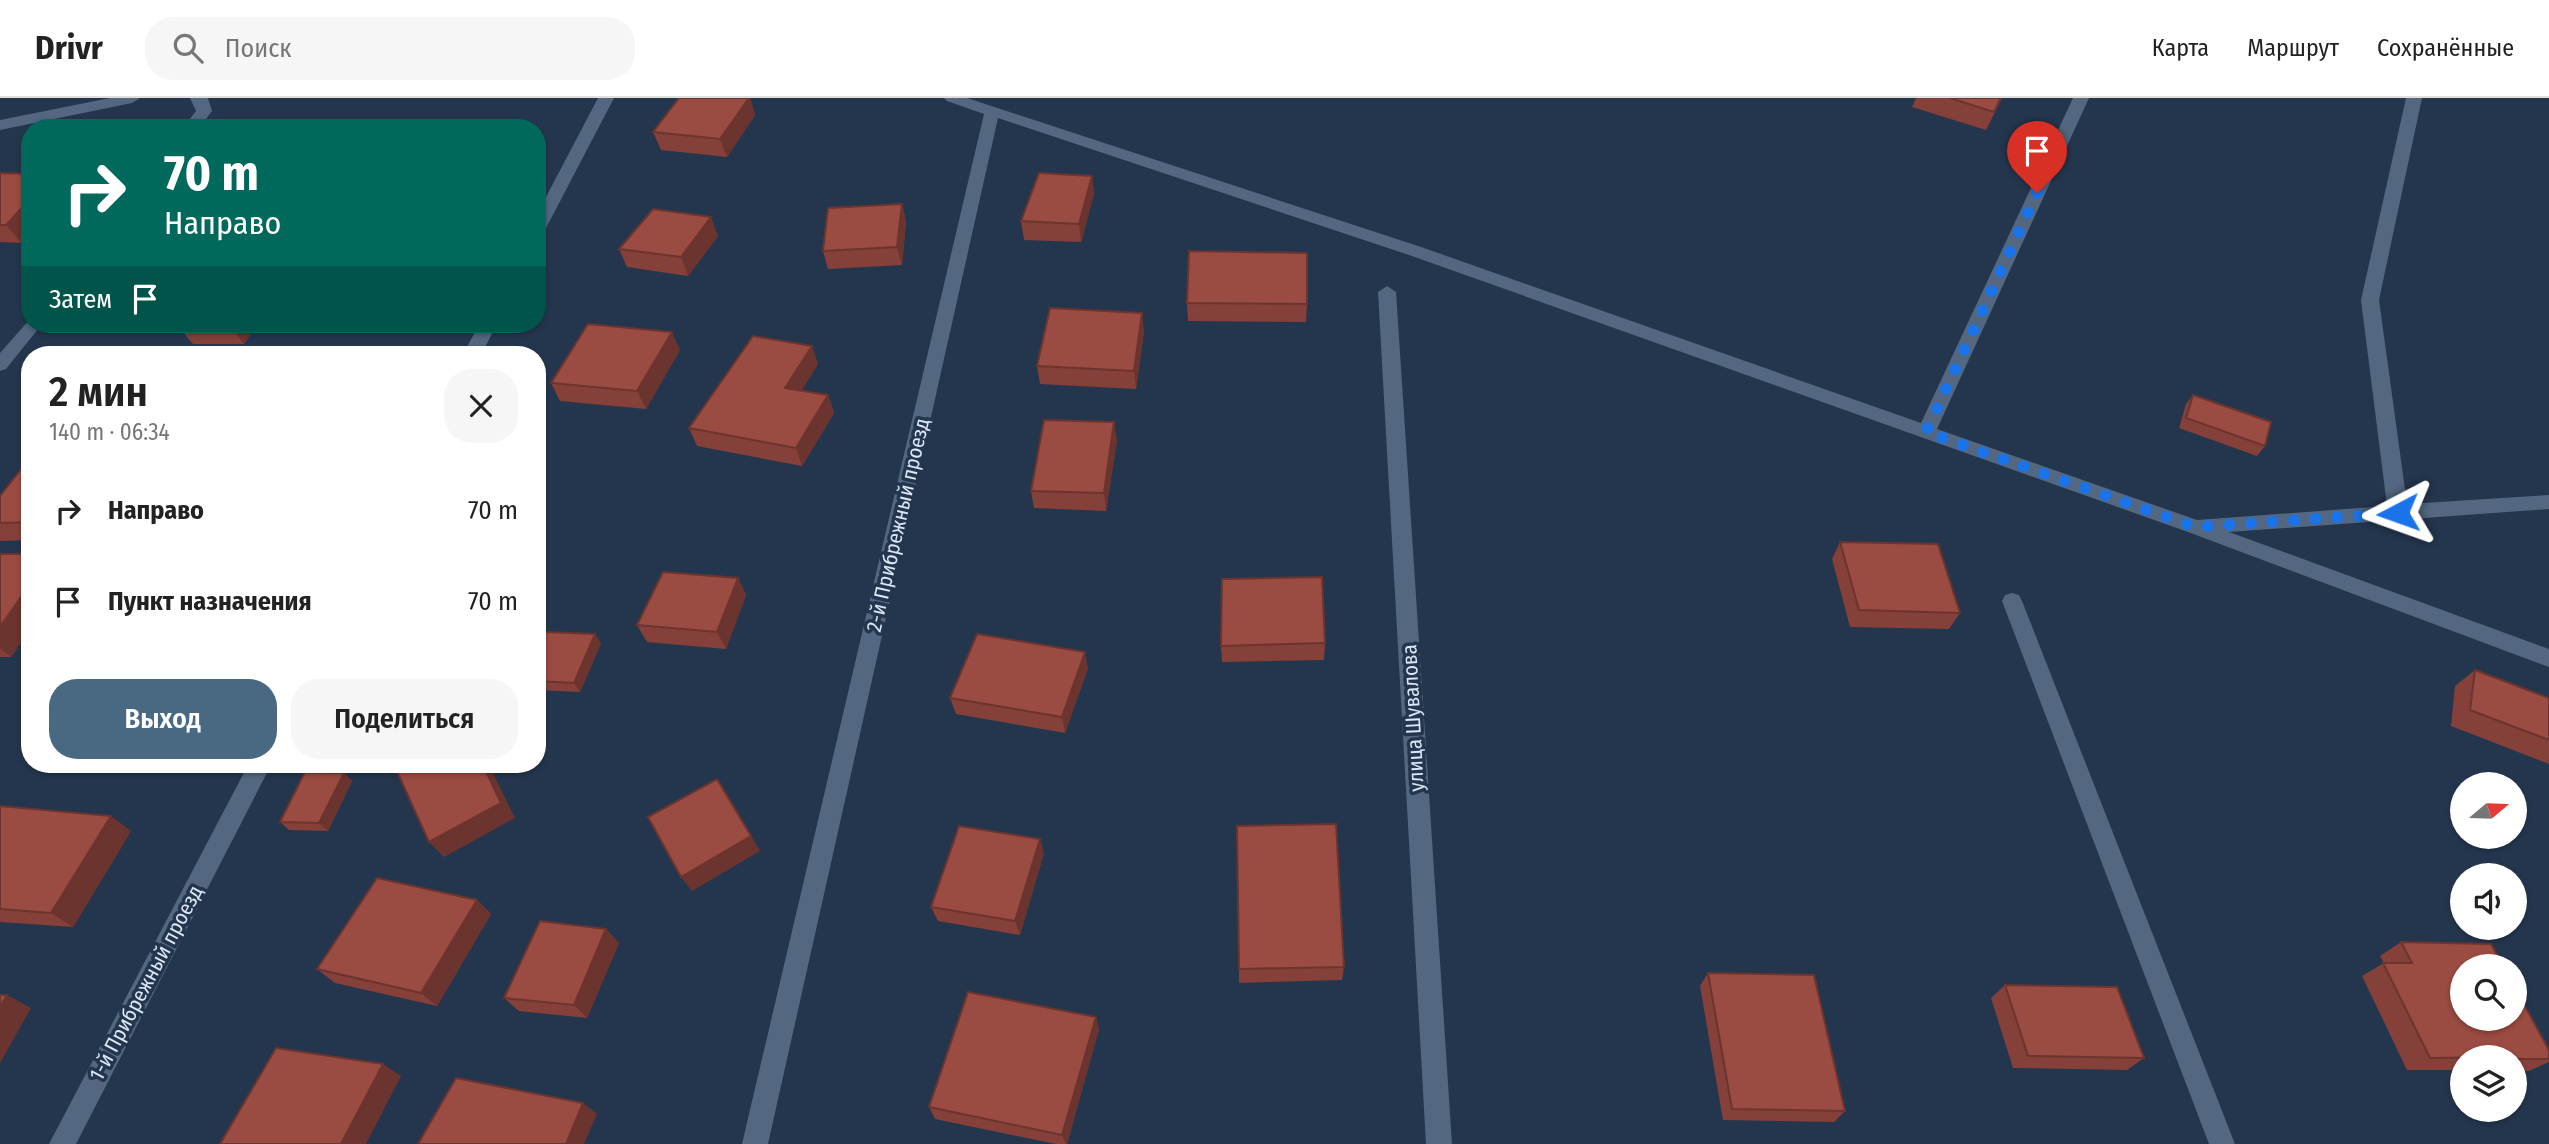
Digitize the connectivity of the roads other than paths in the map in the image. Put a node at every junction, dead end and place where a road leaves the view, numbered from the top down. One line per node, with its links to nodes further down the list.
1 (132, 98): 8 (street)
2 (198, 98): 9 (street)
3 (606, 98): 12 (street)
4 (952, 98): 7 (street)
5 (2081, 98): 16 (street)
6 (2414, 98): 18 (street)
7 (992, 113): 16 (street); 24 (street, 2-й Прибрежный проезд)
8 (29, 119)
9 (198, 119)
10 (21, 121): 11 (street)
11 (0, 125)
12 (546, 213)
13 (1387, 292): 25 (street, улица Шувалова)
14 (26, 333): 15 (street)
15 (0, 365)
16 (1926, 432): 19 (street)
17 (2549, 502): 18 (street)
18 (2398, 513): 19 (street)
19 (2195, 527): 21 (street)
20 (2012, 601): 26 (street)
21 (2549, 658)
22 (256, 773): 23 (street, 1-й Прибрежный проезд)
23 (62, 1144)
24 (755, 1144)
25 (1439, 1144)
26 (2222, 1144)

